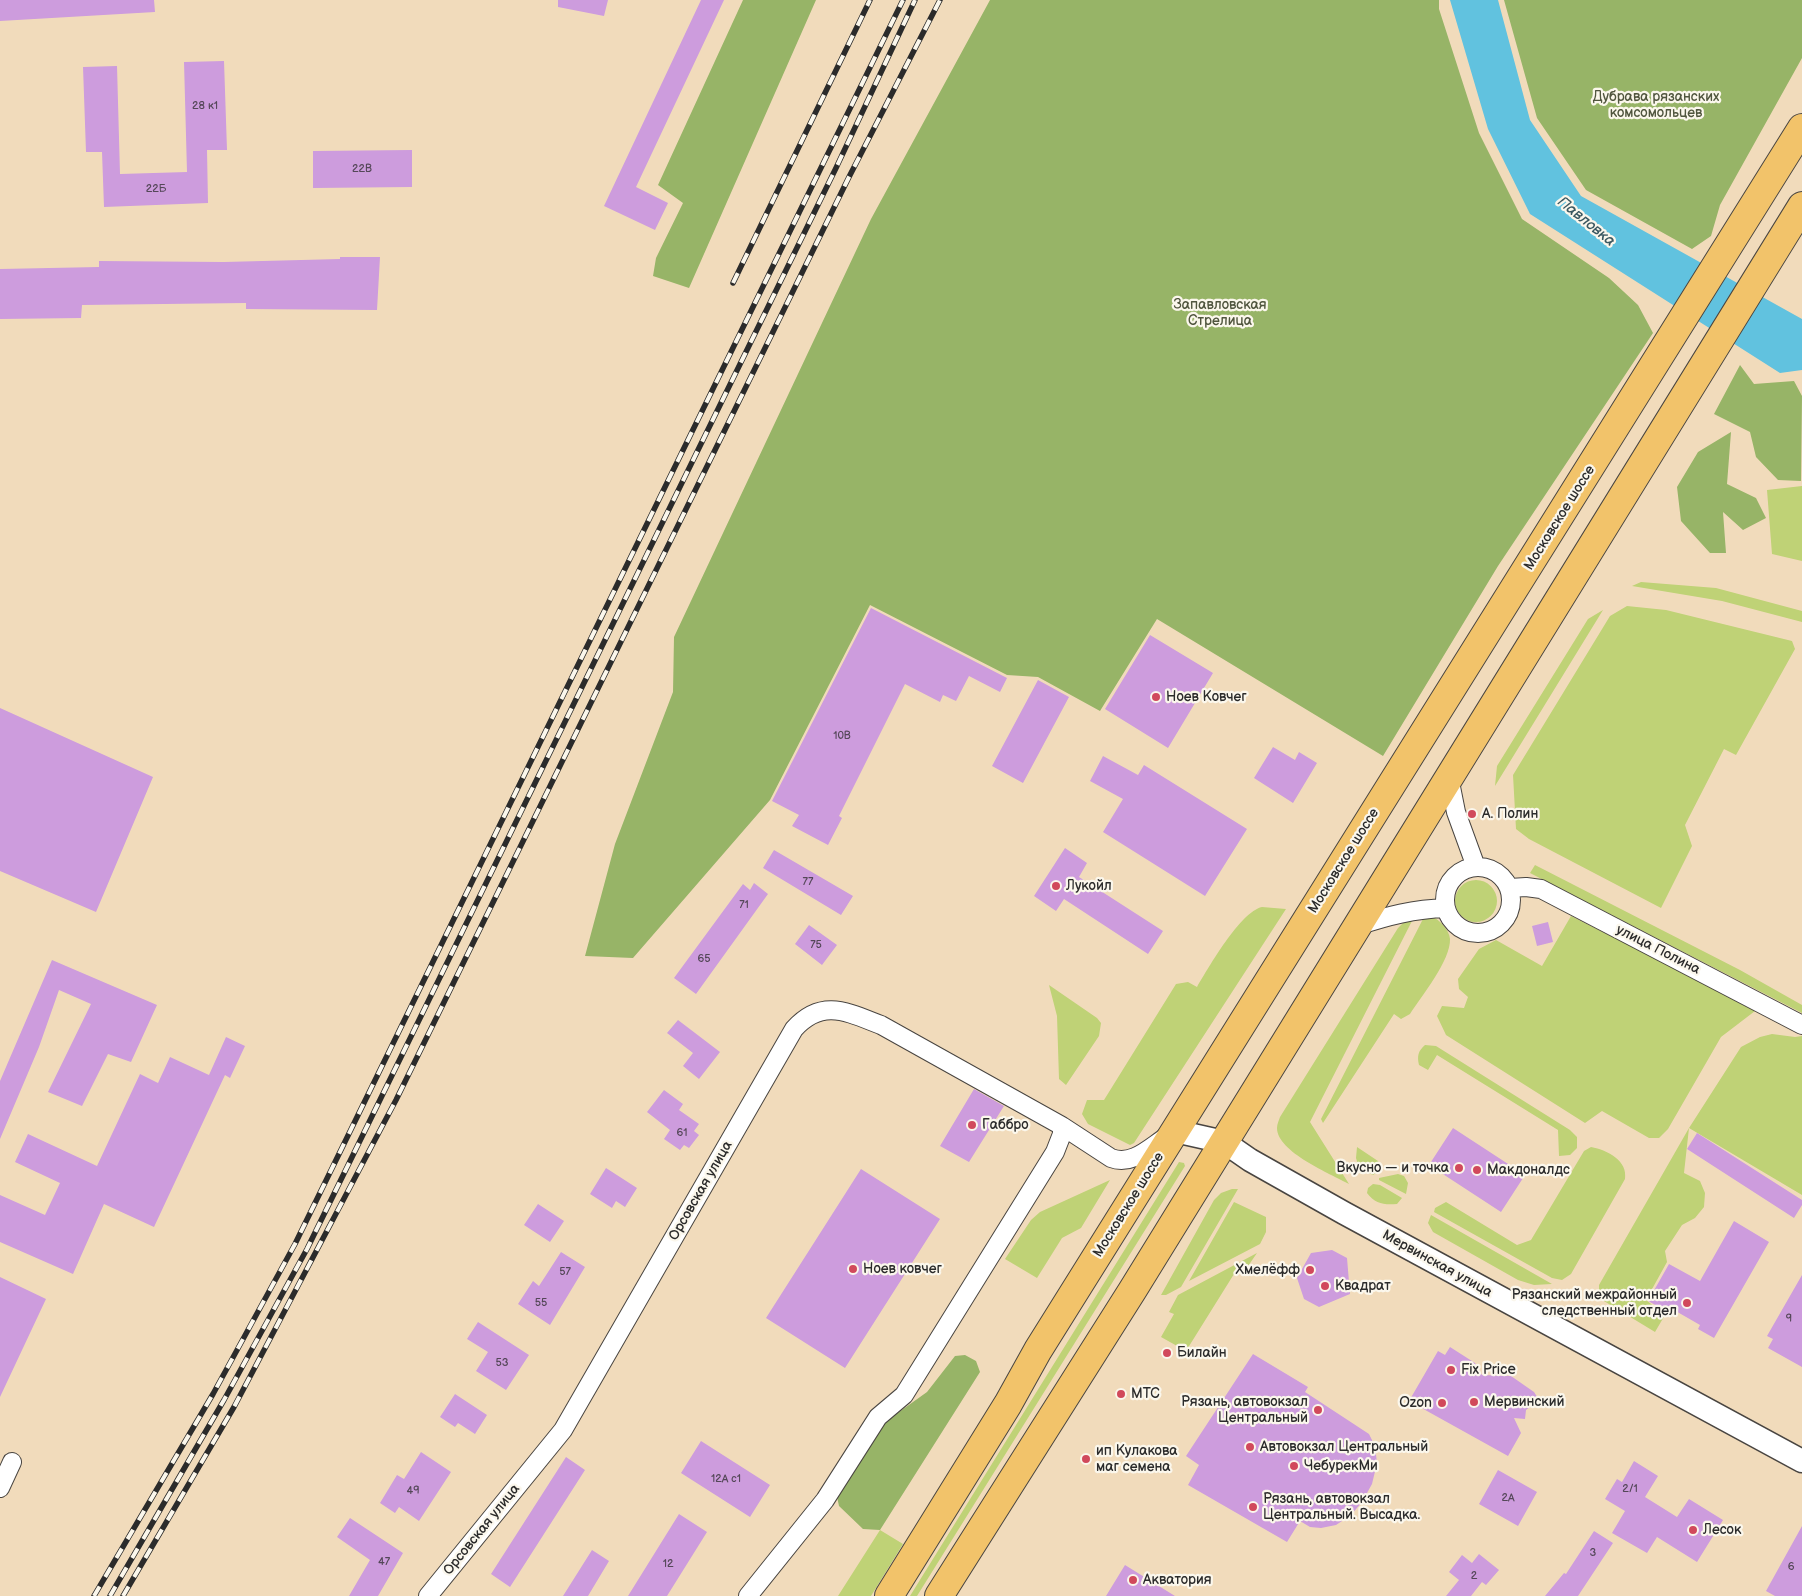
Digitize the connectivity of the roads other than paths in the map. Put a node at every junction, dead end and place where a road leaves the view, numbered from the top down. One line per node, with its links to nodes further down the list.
1 (1802, 128): 10 (main road, Московское шоссе)
2 (1802, 206): 3 (main road)
3 (1449, 777): 4 (street); 7 (main road)
4 (1476, 867): 5 (street); 6 (street)
5 (1510, 888): 6 (street); 8 (street, улица Полина)
6 (1446, 908): 7 (street)
7 (1357, 926): 11 (main road)
8 (1802, 1025)
9 (1062, 1126): 10 (street, Орсовская улица); 15 (street, Орсовская улица); 16 (street)
10 (1175, 1131): 11 (street, Мервинская улица); 17 (main road, Московское шоссе)
11 (1224, 1142): 12 (street, Мервинская улица); 18 (main road)
12 (1802, 1461)
13 (12, 1462): 14 (street)
14 (0, 1488)
15 (428, 1596)
16 (748, 1596)
17 (889, 1596)
18 (939, 1596)

